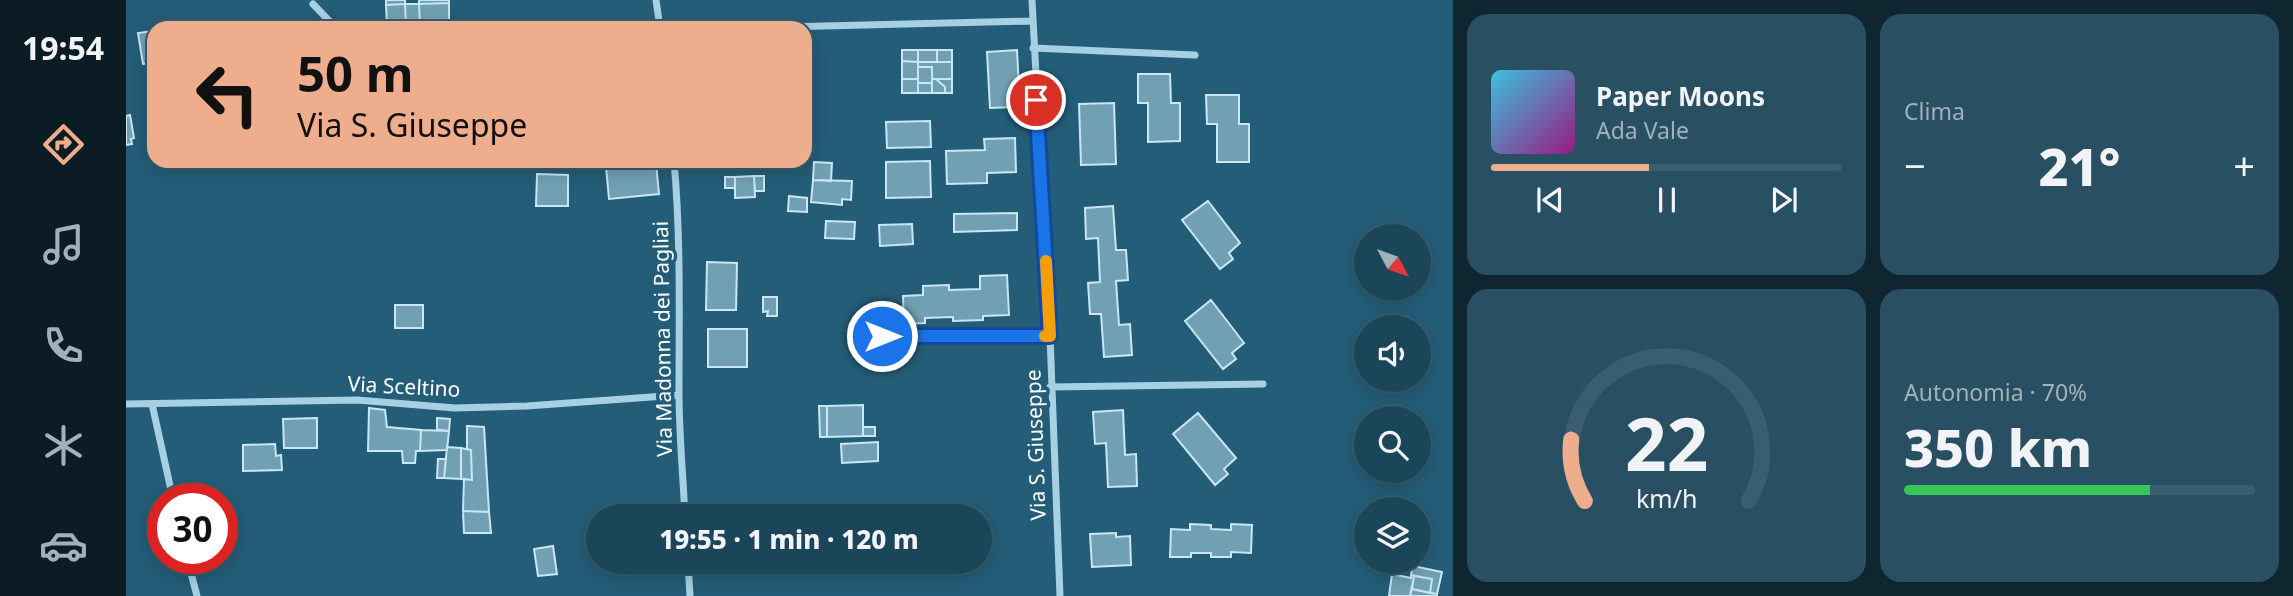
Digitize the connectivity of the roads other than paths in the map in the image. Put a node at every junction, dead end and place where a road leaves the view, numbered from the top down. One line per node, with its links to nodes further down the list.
1 (656, 0): 5 (street)
2 (1032, 0): 6 (street, Via S. Giuseppe)
3 (313, 4): 4 (street)
4 (329, 21)
5 (659, 21)
6 (1031, 21): 7 (street); 8 (street, Via S. Giuseppe)
7 (812, 26)
8 (1033, 48): 9 (street); 12 (street, Via S. Giuseppe)
9 (1195, 55)
10 (675, 168): 15 (street, Via Madonna dei Pagliai)
11 (882, 336): 12 (street)
12 (1050, 336): 14 (street, Via S. Giuseppe)
13 (1264, 384): 14 (street)
14 (1051, 387): 24 (street, Via S. Giuseppe)
15 (679, 395): 17 (street, Via Sceltino); 19 (street, Via Madonna dei Pagliai)
16 (126, 404): 17 (street, Via Sceltino)
17 (152, 404): 18 (street)
18 (169, 483)
19 (684, 504)
20 (191, 574): 22 (street)
21 (689, 574): 23 (street)
22 (197, 596)
23 (690, 596)
24 (1060, 596)

